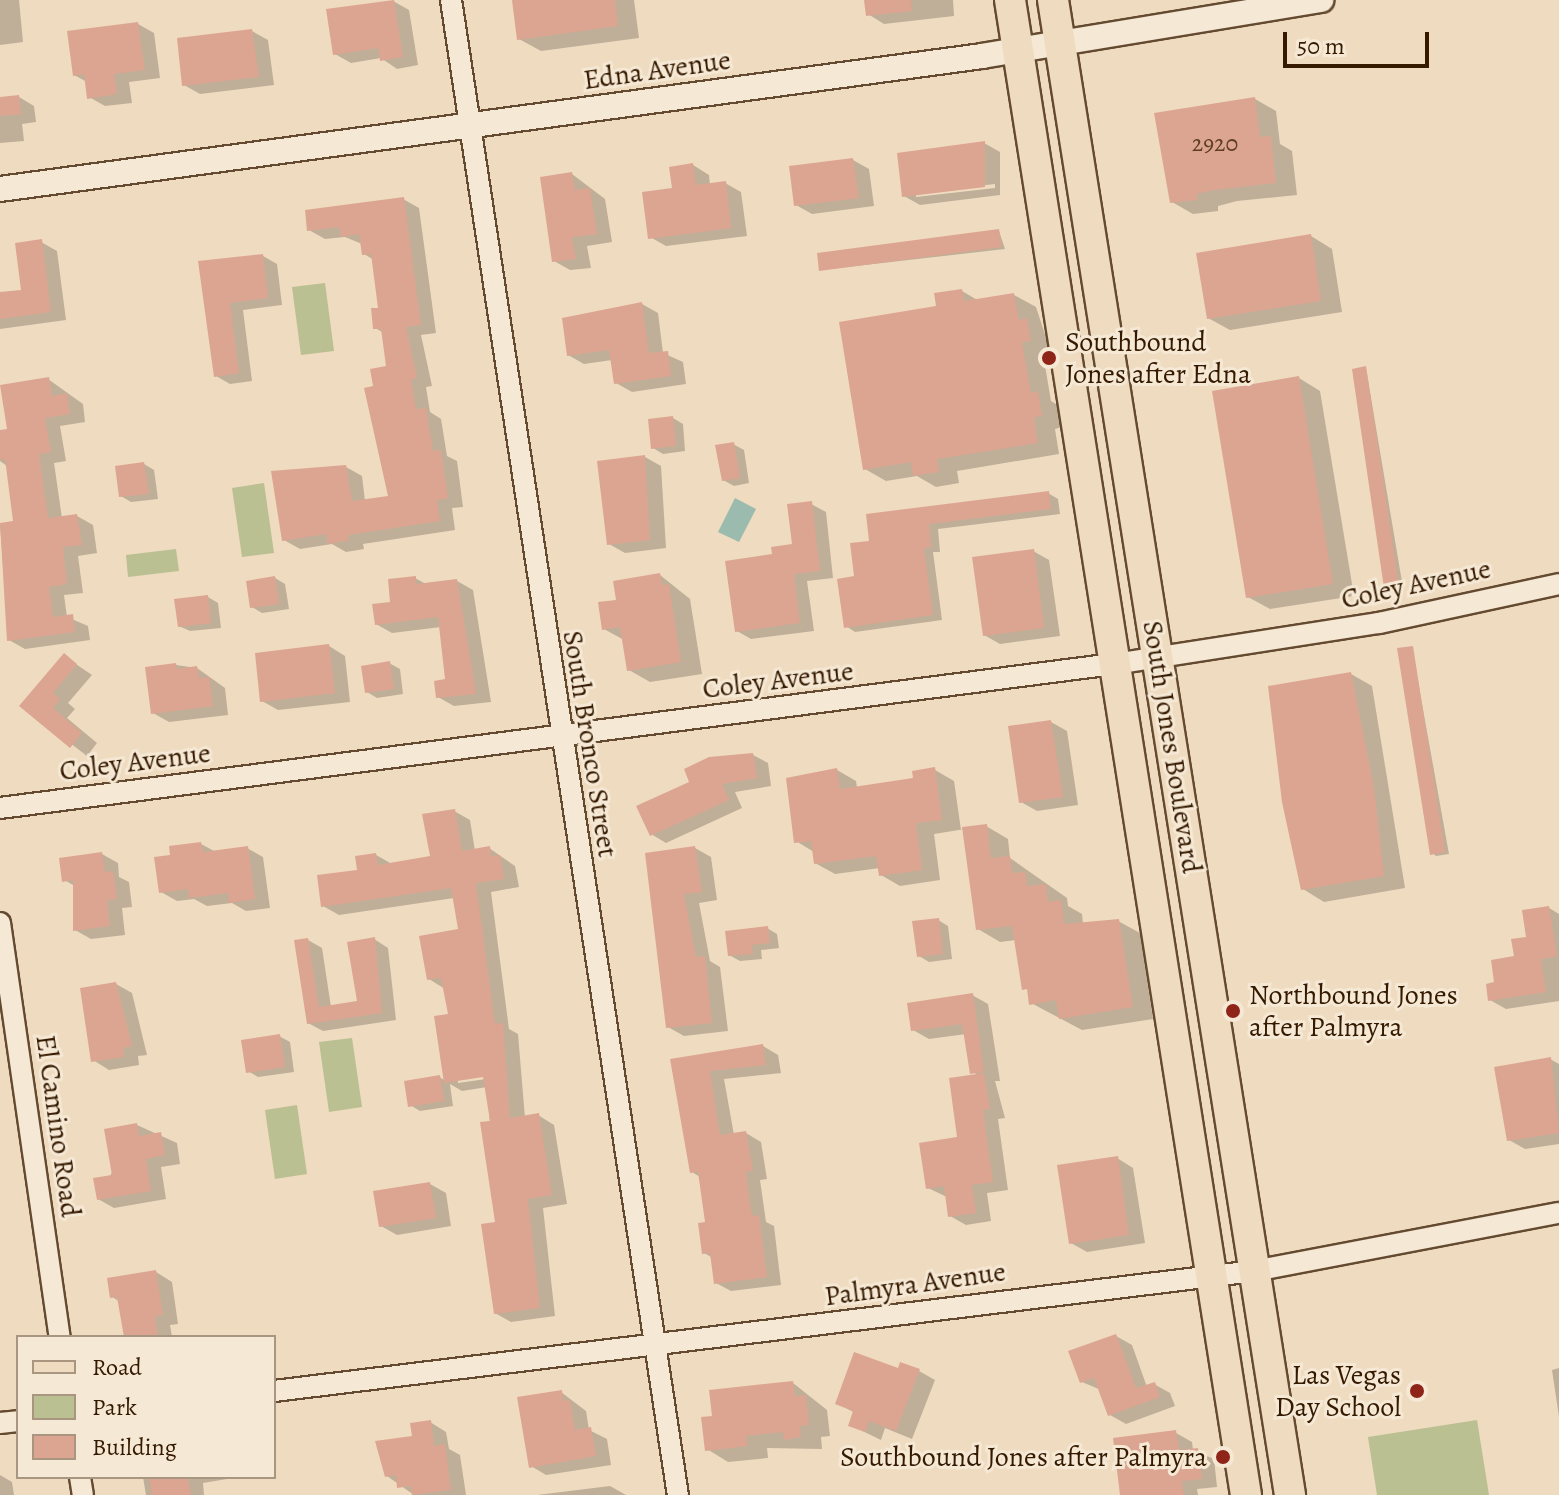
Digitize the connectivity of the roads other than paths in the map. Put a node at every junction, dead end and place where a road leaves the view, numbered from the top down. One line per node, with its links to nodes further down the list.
1 (451, 0): 7 (street, South Bronco Street)
2 (1010, 0): 6 (main road, South Jones Boulevard)
3 (1053, 0): 5 (main road, South Jones Boulevard)
4 (1321, 0): 5 (street, Edna Avenue)
5 (1059, 44): 6 (street, Edna Avenue); 10 (main road, South Jones Boulevard)
6 (1018, 51): 7 (street, Edna Avenue); 11 (main road, South Jones Boulevard)
7 (471, 127): 8 (street, Edna Avenue); 12 (street, South Bronco Street)
8 (0, 189)
9 (1559, 584): 10 (street, Coley Avenue)
10 (1157, 658): 11 (street, Coley Avenue); 16 (main road, South Jones Boulevard)
11 (1114, 664): 12 (street, Coley Avenue); 17 (main road, South Jones Boulevard)
12 (560, 737): 13 (street, Coley Avenue); 19 (street, South Bronco Street)
13 (0, 808)
14 (0, 923): 18 (street, El Camino Road)
15 (1559, 1213): 16 (street, Palmyra Avenue)
16 (1254, 1271): 17 (street, Palmyra Avenue); 23 (main road, South Jones Boulevard)
17 (1211, 1273): 19 (street, Palmyra Avenue); 22 (main road, South Jones Boulevard)
18 (60, 1335)
19 (655, 1347): 20 (street, Palmyra Avenue); 21 (street, South Bronco Street)
20 (276, 1391)
21 (678, 1495)
22 (1246, 1495)
23 (1290, 1495)

